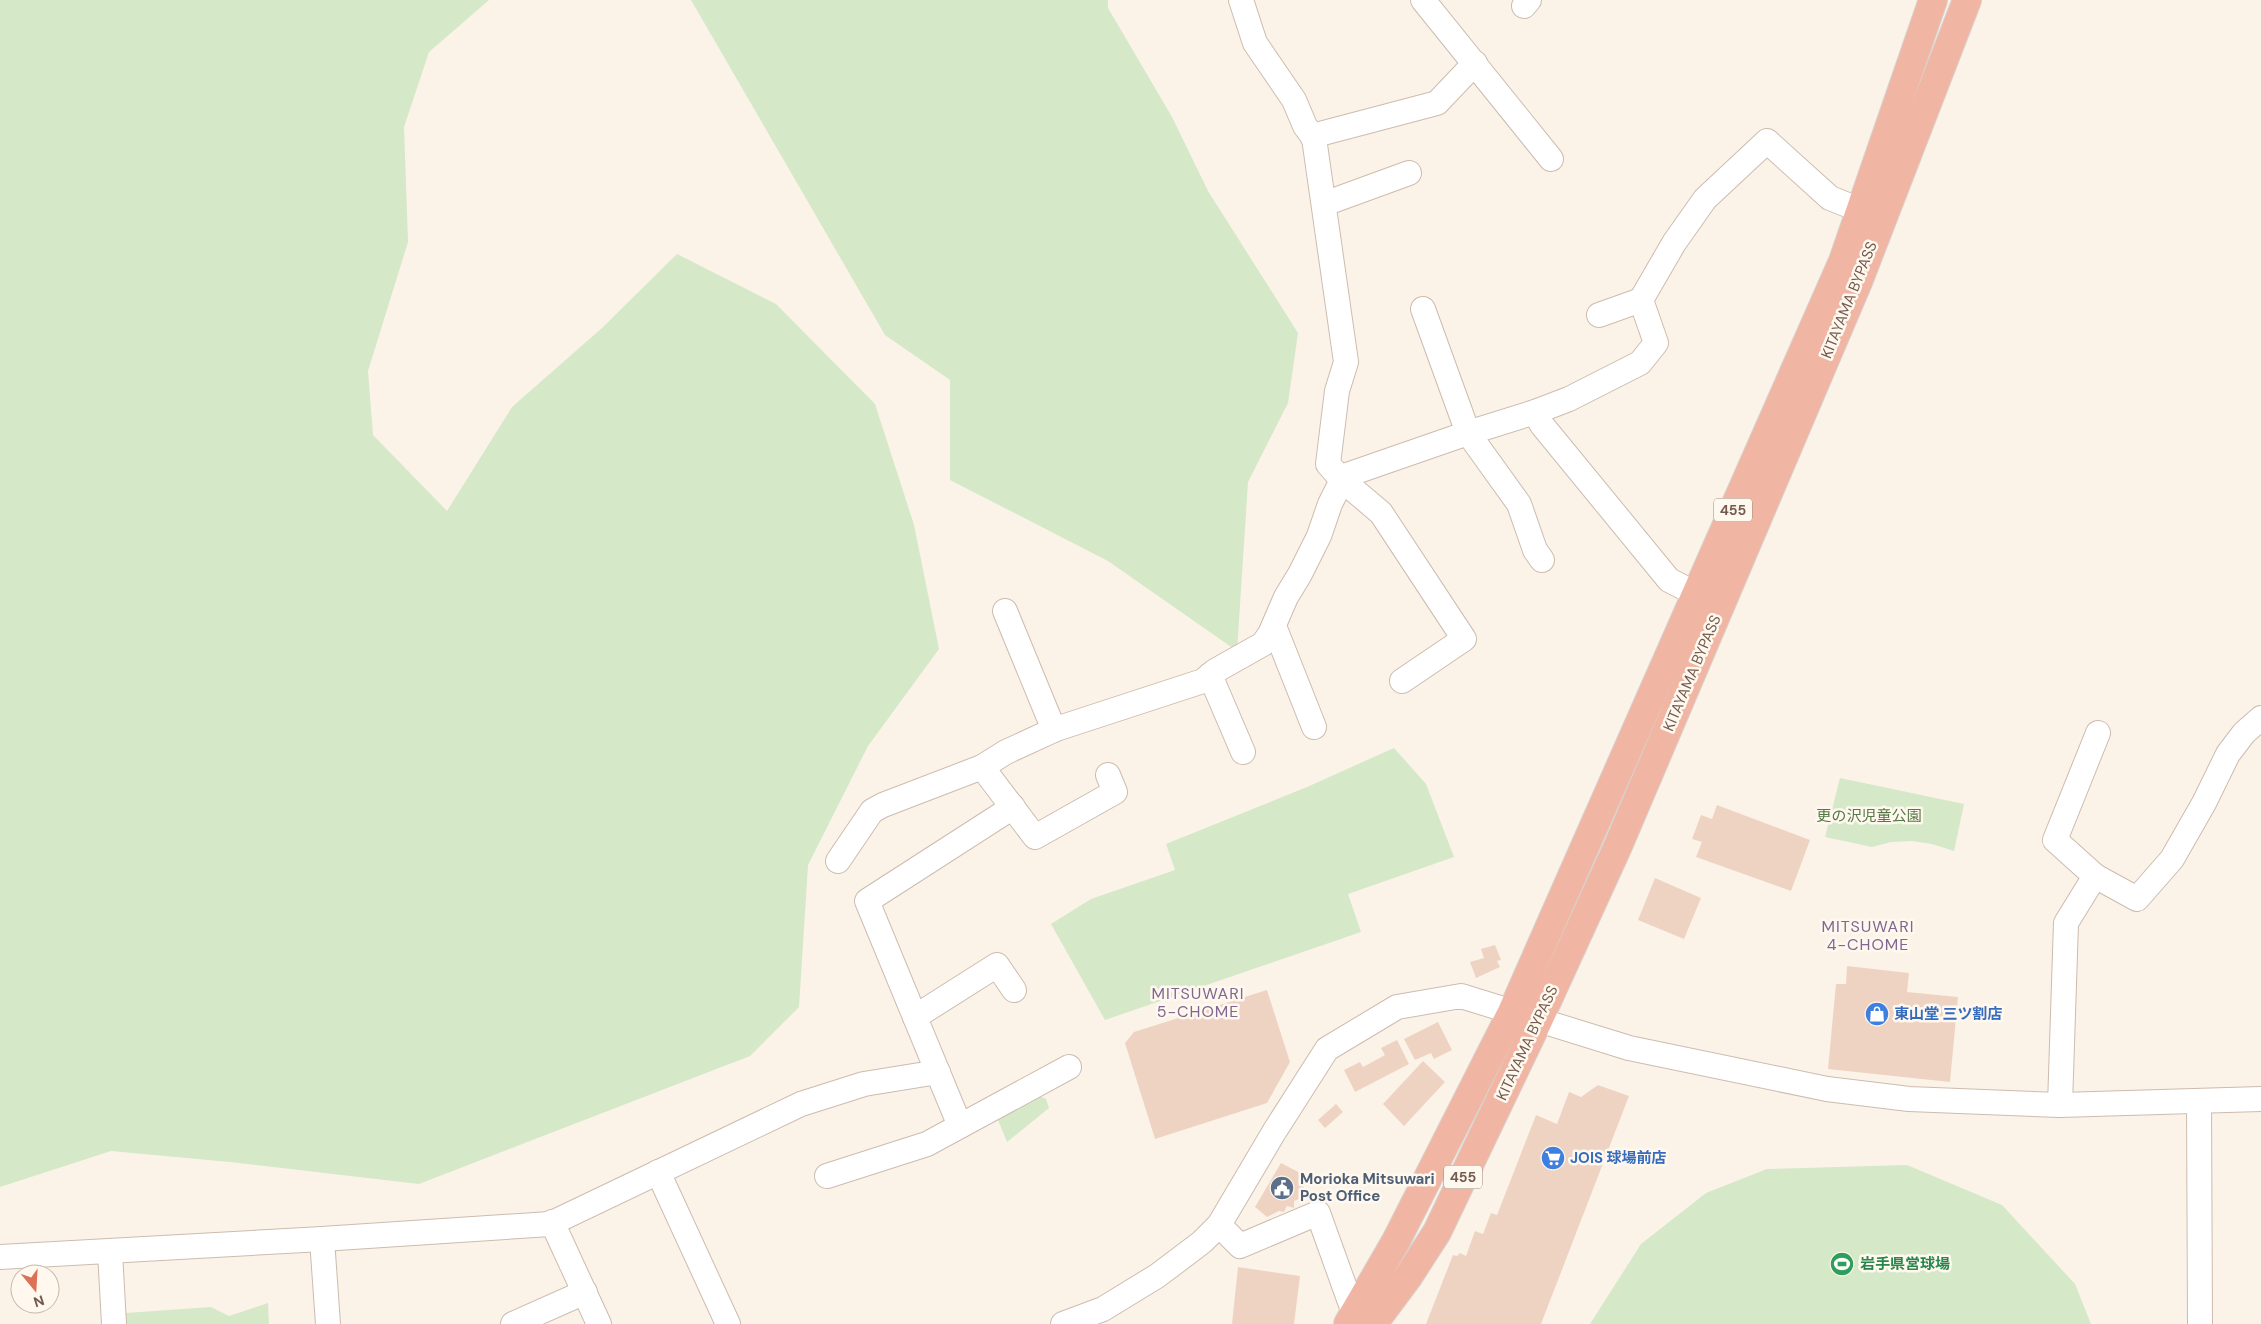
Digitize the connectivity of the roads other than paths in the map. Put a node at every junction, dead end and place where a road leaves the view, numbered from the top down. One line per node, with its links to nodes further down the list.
1 (1241, 0): 6 (street)
2 (1423, 0): 5 (street)
3 (1933, 0): 10 (highway, KITAYAMA BYPASS / 455)
4 (1967, 0): 36 (highway, KITAYAMA BYPASS / 455)
5 (1474, 64): 6 (street); 7 (street)
6 (1312, 136): 9 (street)
7 (1551, 158)
8 (1409, 173): 9 (street)
9 (1324, 204): 16 (street)
10 (1860, 210): 11 (street); 18 (highway, KITAYAMA BYPASS / 455)
11 (1641, 300): 13 (street); 14 (street)
12 (1423, 309): 15 (street)
13 (1599, 315)
14 (1535, 412): 15 (street); 18 (street)
15 (1468, 433): 16 (street); 17 (street)
16 (1342, 480): 20 (street); 22 (street)
17 (1542, 560)
18 (1696, 594): 34 (highway, KITAYAMA BYPASS / 455)
19 (1005, 611): 25 (street)
20 (1274, 626): 21 (street); 24 (street)
21 (1210, 675): 25 (street); 27 (street)
22 (1402, 681)
23 (2261, 718): 32 (street)
24 (1314, 727)
25 (1054, 730): 28 (street)
26 (2098, 733): 32 (street)
27 (1242, 752)
28 (982, 767): 30 (street); 31 (street)
29 (1108, 775): 30 (street)
30 (1013, 807): 35 (street)
31 (838, 862)
32 (2095, 876): 41 (street)
33 (1014, 990): 35 (street)
34 (1512, 1012): 36 (street); 46 (street); 51 (highway, KITAYAMA BYPASS / 455)
35 (915, 1017): 38 (street)
36 (1538, 1021): 41 (street); 51 (highway, KITAYAMA BYPASS / 455)
37 (1069, 1067): 42 (street)
38 (938, 1072): 42 (street); 43 (street)
39 (2261, 1099): 40 (street)
40 (2199, 1101): 41 (street); 58 (street)
41 (2060, 1105)
42 (960, 1126): 44 (street)
43 (658, 1172): 45 (street); 56 (street)
44 (827, 1176)
45 (552, 1222): 47 (street); 50 (street)
46 (1220, 1225): 51 (street); 57 (street)
47 (322, 1239): 48 (street); 53 (street)
48 (110, 1252): 49 (street); 52 (street)
49 (0, 1257)
50 (584, 1292): 54 (street); 55 (street)
51 (1358, 1320)
52 (114, 1324)
53 (328, 1324)
54 (513, 1324)
55 (599, 1324)
56 (728, 1324)
57 (1063, 1324)
58 (2200, 1324)

